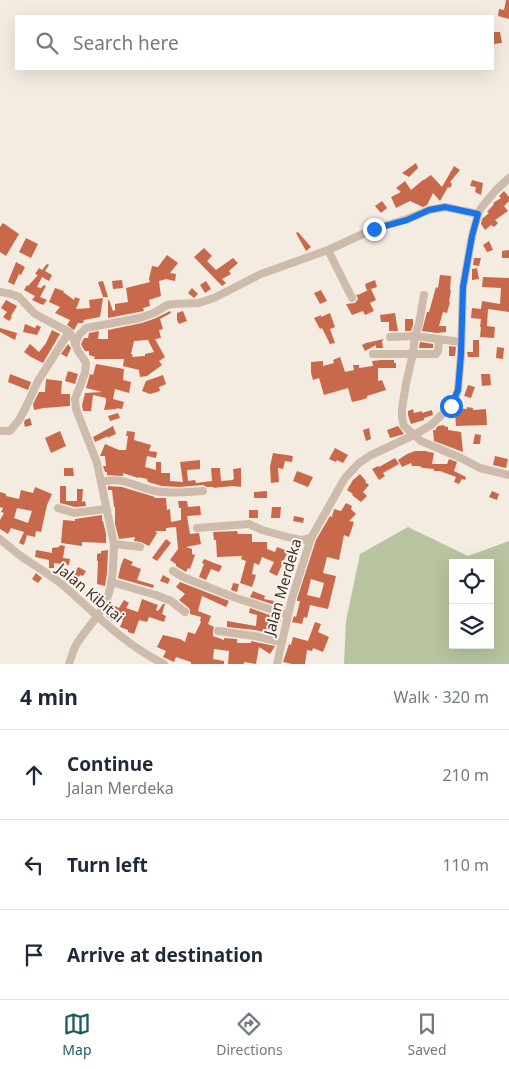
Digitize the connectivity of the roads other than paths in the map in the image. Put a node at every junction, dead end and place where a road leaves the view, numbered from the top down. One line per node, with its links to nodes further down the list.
1 (509, 178): 2 (street, Jalan Merdeka)
2 (478, 214): 3 (street); 11 (street, Jalan Merdeka)
3 (328, 250): 6 (street); 12 (street)
4 (0, 292): 7 (street)
5 (424, 294): 8 (street)
6 (352, 298)
7 (69, 332): 12 (street); 15 (street)
8 (415, 336): 9 (street); 10 (street); 13 (street)
9 (390, 337)
10 (439, 340): 11 (street); 13 (street)
11 (460, 342): 16 (street, Jalan Merdeka)
12 (75, 344): 18 (street)
13 (413, 353): 14 (street); 16 (street)
14 (373, 354)
15 (0, 431)
16 (414, 435): 17 (street); 23 (street, Jalan Merdeka)
17 (509, 475)
18 (101, 482): 19 (street); 21 (street)
19 (203, 491)
20 (58, 508): 21 (street)
21 (106, 509): 25 (street)
22 (197, 528): 23 (street)
23 (311, 538): 30 (street, Jalan Merdeka)
24 (0, 539): 31 (street, Jalan Kibitai)
25 (114, 544): 26 (street); 28 (street)
26 (140, 547)
27 (173, 571): 30 (street)
28 (111, 582): 29 (street); 31 (street)
29 (185, 612)
30 (288, 615): 33 (street, Jalan Merdeka)
31 (97, 616): 34 (street); 35 (street, Jalan Kibitai)
32 (218, 631): 33 (street)
33 (281, 642): 36 (street, Jalan Merdeka)
34 (69, 664)
35 (164, 664)
36 (277, 664)

